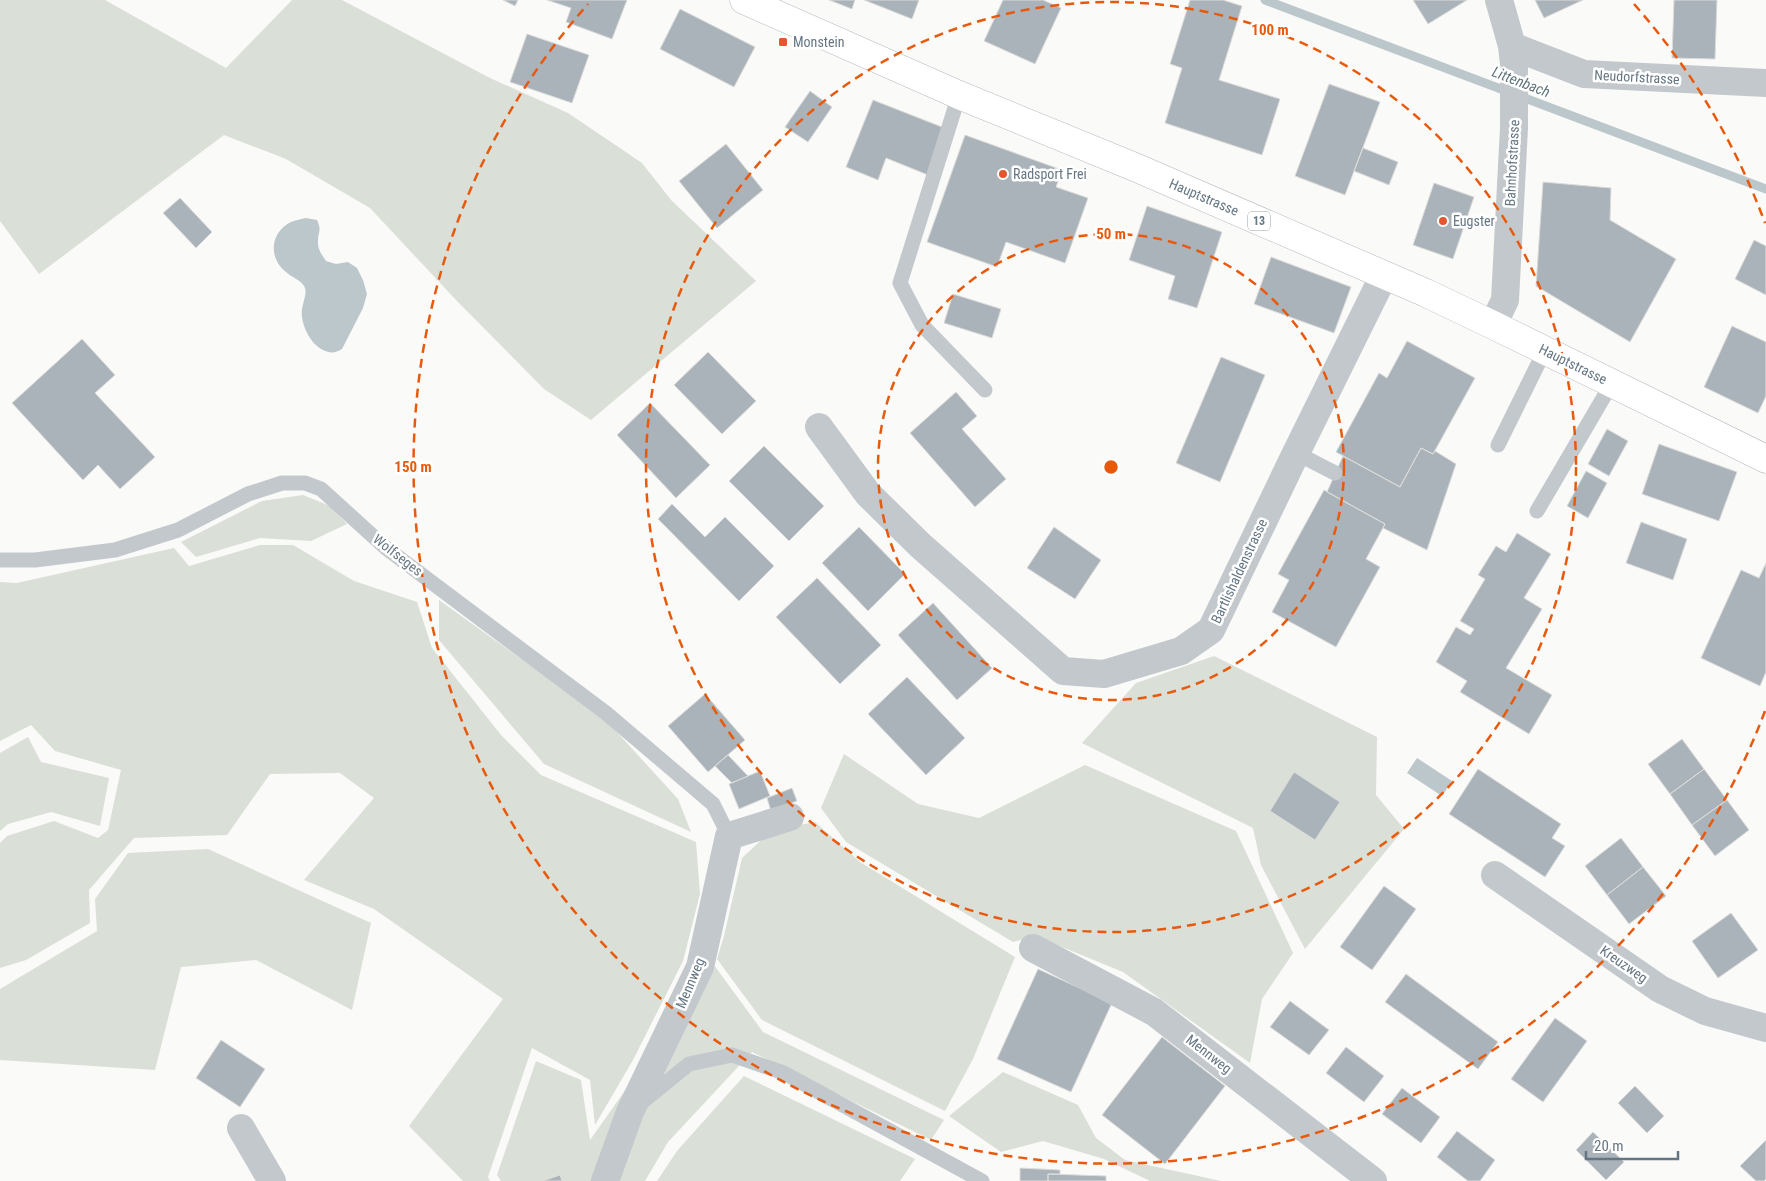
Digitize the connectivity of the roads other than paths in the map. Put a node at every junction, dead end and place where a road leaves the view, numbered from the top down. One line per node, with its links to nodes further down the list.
1 (744, 0): 5 (main road, Hauptstrasse / 13)
2 (1499, 0): 3 (street, Bahnhofstrasse)
3 (1513, 55): 4 (street, Neudorfstrasse); 7 (street, Bahnhofstrasse)
4 (1766, 83)
5 (959, 95): 6 (main road, Hauptstrasse / 13); 10 (lane)
6 (1384, 275): 7 (main road, Hauptstrasse / 13); 13 (street, Bartlishaldenstrasse)
7 (1493, 325): 8 (main road, Hauptstrasse / 13)
8 (1545, 350): 9 (main road, Hauptstrasse / 13); 12 (lane)
9 (1612, 383): 14 (main road, Hauptstrasse / 13); 16 (lane)
10 (985, 390)
11 (819, 427): 13 (street, Bartlishaldenstrasse)
12 (1498, 445)
13 (1296, 453): 15 (lane)
14 (1766, 459)
15 (1335, 473)
16 (1536, 511)
17 (0, 560): 19 (lane, Wolfseges)
18 (790, 817): 19 (street)
19 (729, 836): 23 (street, Mennweg)
20 (1495, 875): 22 (street, Kreuzweg)
21 (1033, 948): 28 (street, Mennweg)
22 (1766, 1028)
23 (630, 1112): 26 (street, Mennweg); 27 (lane)
24 (242, 1128): 25 (street)
25 (272, 1181)
26 (605, 1181)
27 (982, 1181)
28 (1373, 1181)

